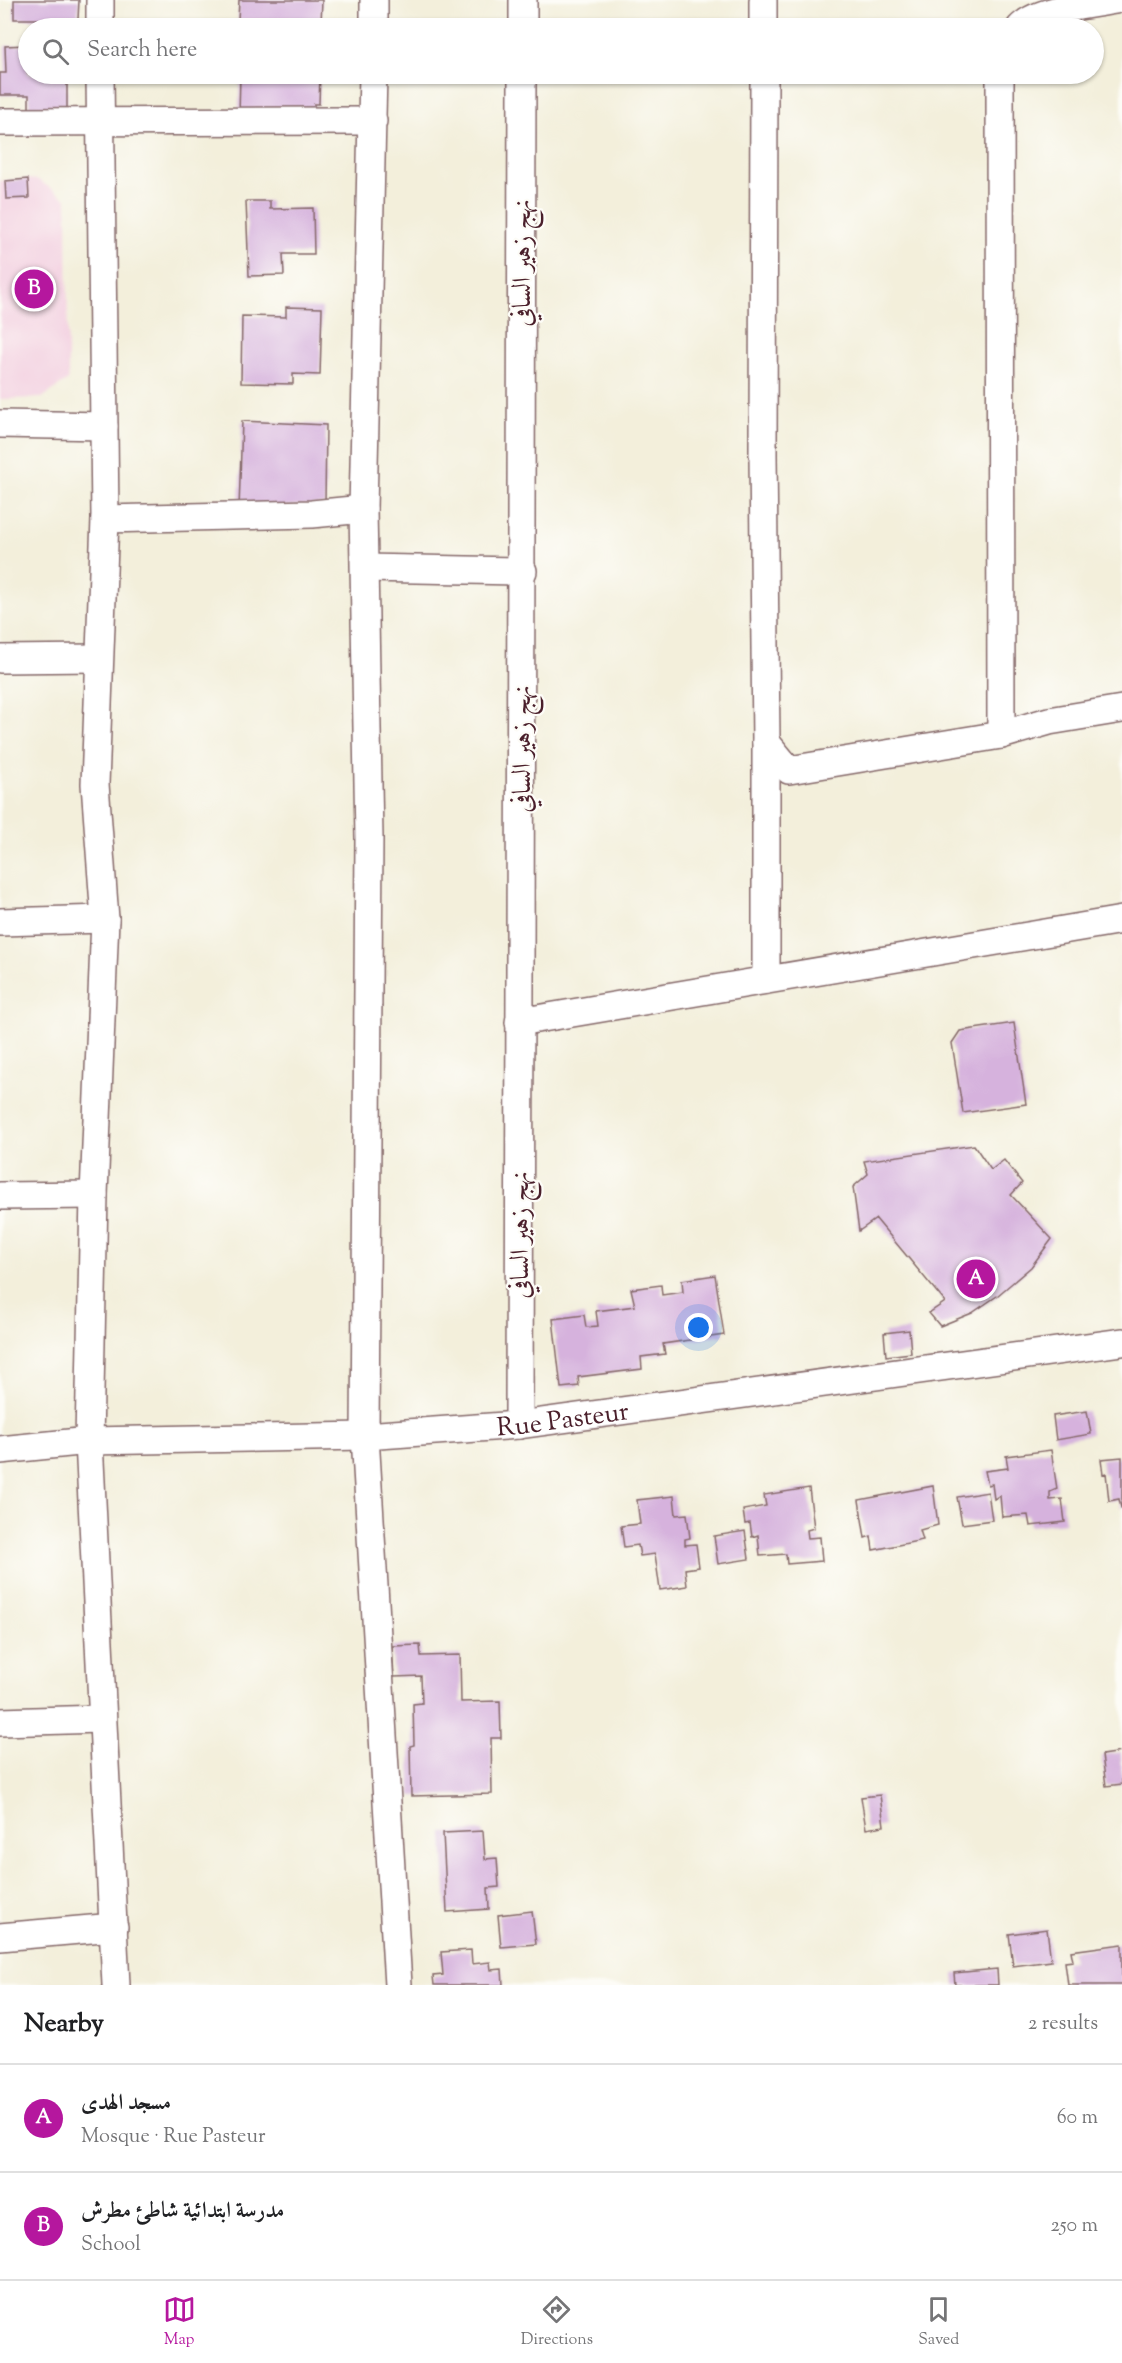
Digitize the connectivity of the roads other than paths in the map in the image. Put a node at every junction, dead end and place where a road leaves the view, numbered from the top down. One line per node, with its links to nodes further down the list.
1 (100, 0): 6 (street)
2 (374, 0): 7 (street)
3 (523, 0): 8 (street)
4 (763, 0): 9 (street)
5 (1115, 0): 10 (street)
6 (100, 18)
7 (374, 18)
8 (523, 18)
9 (763, 18)
10 (1036, 18)
11 (100, 84): 18 (street)
12 (373, 84): 16 (street)
13 (522, 84): 24 (street, نهج زهير السافي)
14 (764, 84): 29 (street)
15 (1000, 84): 28 (street)
16 (373, 121): 18 (street); 21 (street)
17 (0, 122): 18 (street)
18 (100, 122): 20 (street)
19 (0, 424): 20 (street)
20 (104, 426): 22 (street)
21 (363, 509): 22 (street); 23 (street)
22 (105, 519): 25 (street)
23 (365, 568): 24 (street); 39 (street)
24 (523, 571): 34 (street, نهج زهير السافي)
25 (98, 658): 26 (street); 30 (street)
26 (0, 659)
27 (1122, 709): 28 (street)
28 (1001, 735): 29 (street)
29 (766, 742): 33 (street)
30 (105, 920): 32 (street); 35 (street)
31 (1122, 920): 33 (street)
32 (0, 922)
33 (766, 980): 34 (street)
34 (519, 1022): 38 (street, نهج زهير السافي)
35 (94, 1195): 36 (street); 40 (street)
36 (0, 1196)
37 (1122, 1342): 38 (street, Rue Pasteur)
38 (519, 1425): 39 (street, Rue Pasteur)
39 (365, 1436): 40 (street, Rue Pasteur); 47 (street)
40 (89, 1441): 41 (street, Rue Pasteur); 42 (street)
41 (0, 1450)
42 (101, 1719): 43 (street); 44 (street)
43 (0, 1722)
44 (114, 1928): 45 (street); 46 (street)
45 (0, 1937)
46 (116, 1985)
47 (398, 1985)

